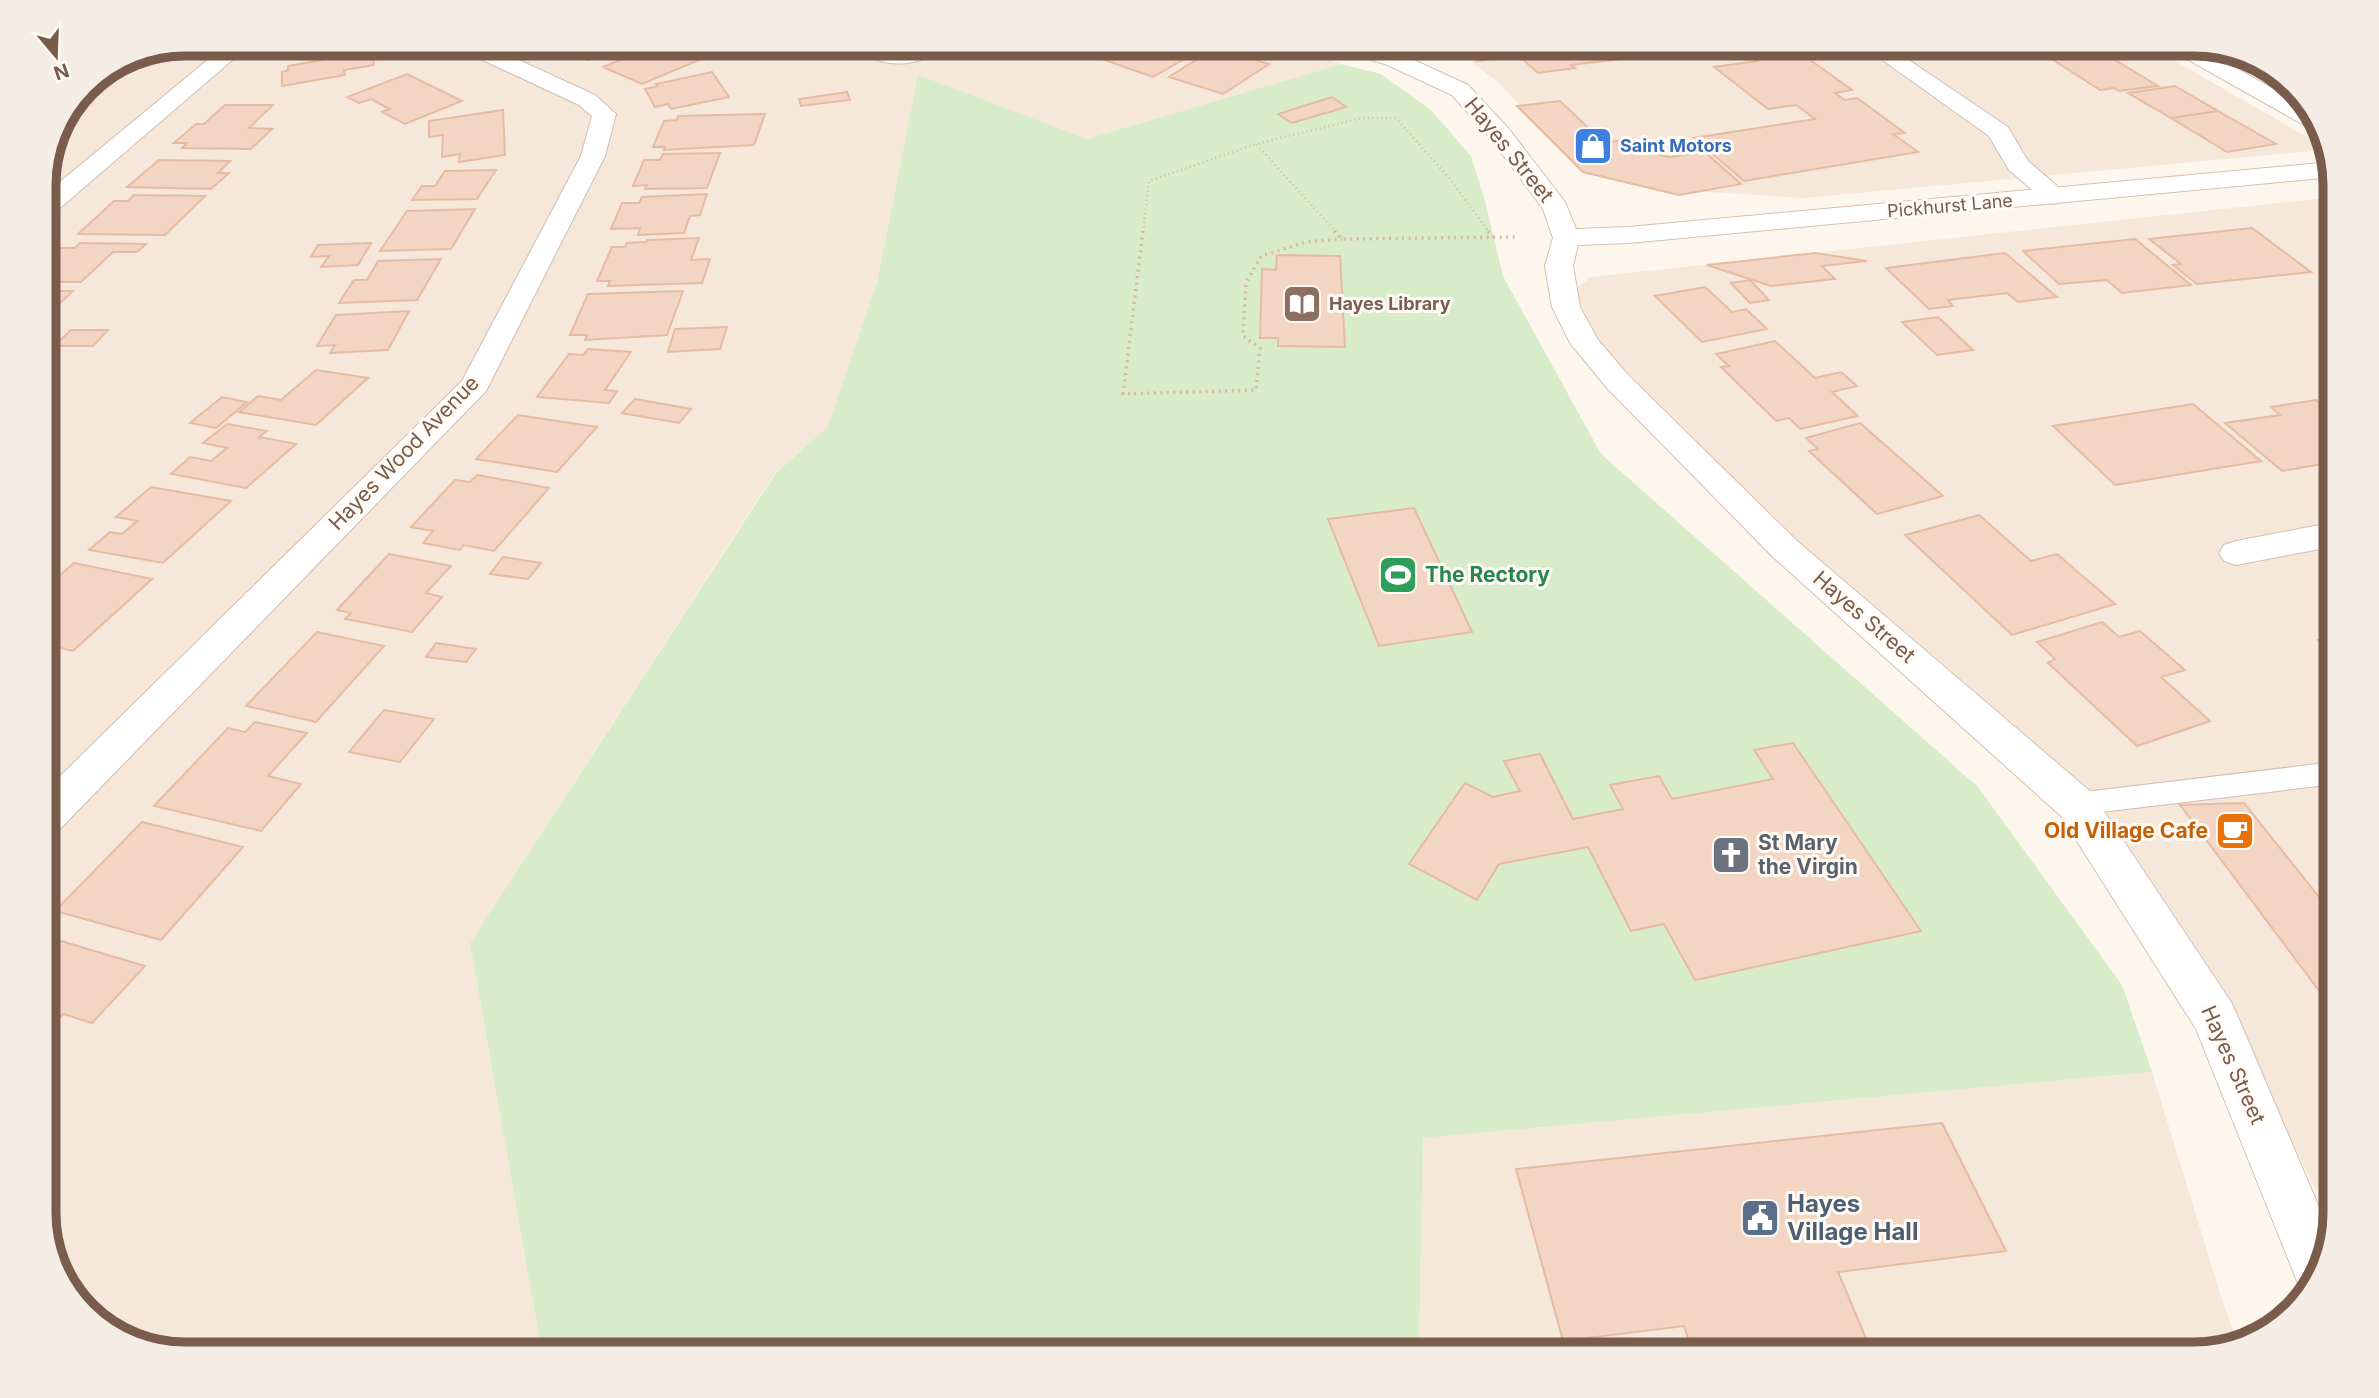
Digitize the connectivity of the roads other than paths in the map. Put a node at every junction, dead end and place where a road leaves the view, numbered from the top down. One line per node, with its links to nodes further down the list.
1 (226, 56): 11 (main road)
2 (493, 56): 17 (main road, Hayes Wood Avenue)
3 (879, 56): 4 (lane)
4 (920, 56)
5 (1383, 56): 12 (main road, Hayes Street)
6 (1888, 56): 10 (main road)
7 (2199, 56): 8 (main road)
8 (2302, 114)
9 (2322, 170): 10 (main road, Pickhurst Lane)
10 (2054, 196): 12 (main road, Pickhurst Lane)
11 (56, 198)
12 (1566, 238): 16 (main road, Hayes Street)
13 (2323, 536): 14 (main road)
14 (2236, 553)
15 (2323, 774): 16 (lane)
16 (2076, 804): 18 (main road, Hayes Street)
17 (56, 806)
18 (2315, 1259)

